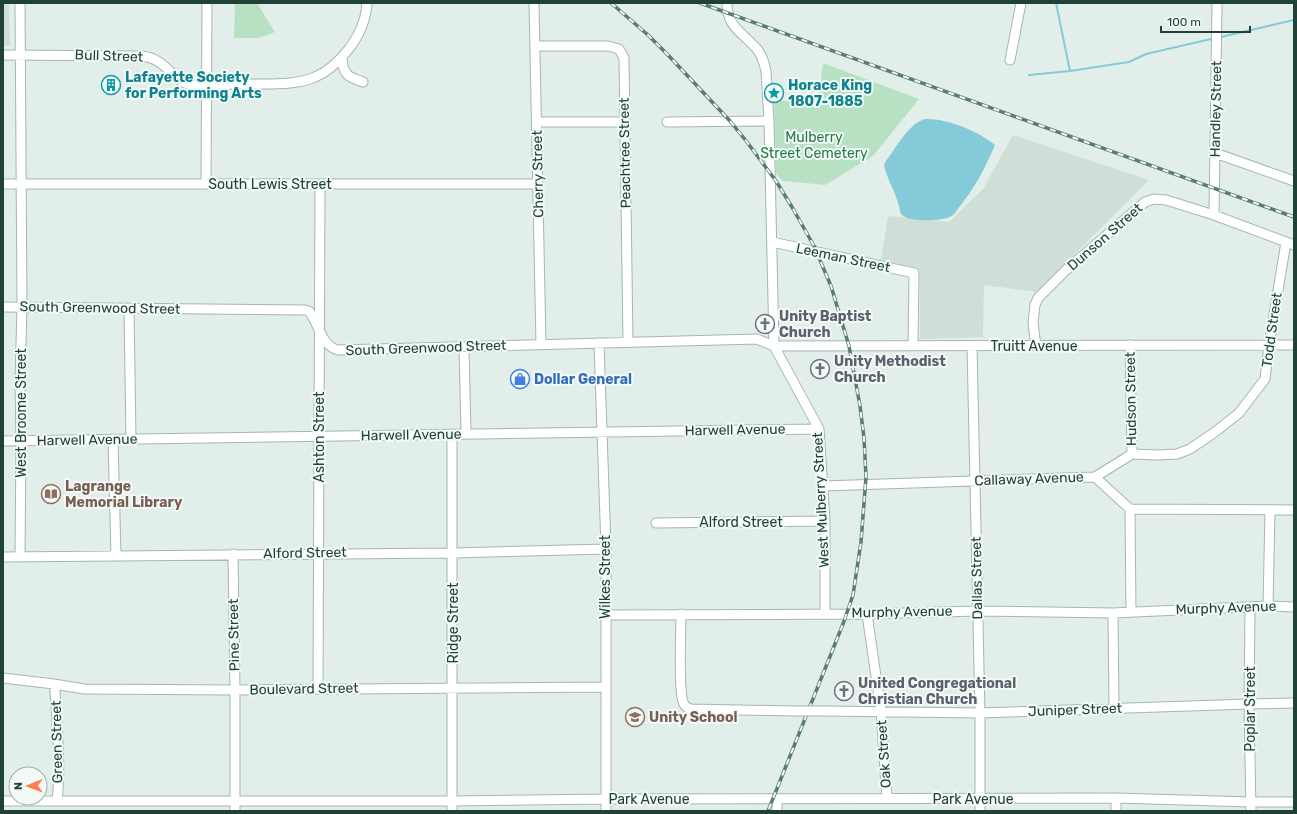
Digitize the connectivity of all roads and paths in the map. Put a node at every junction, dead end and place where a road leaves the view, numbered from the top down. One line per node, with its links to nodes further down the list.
1 (20, 3): 10 (street, West Broome Street)
2 (207, 3): 14 (street)
3 (367, 3): 11 (street, Bull Street)
4 (534, 3): 8 (street, Cherry Street)
5 (727, 3): 15 (street, West Mulberry Street)
6 (1021, 3): 12 (street)
7 (1217, 3): 19 (street, Handley Street)
8 (535, 46): 16 (street, Cherry Street); 17 (street, Peachtree Street)
9 (3, 55): 10 (street, Bull Street)
10 (20, 55): 14 (street, Bull Street); 22 (street, West Broome Street)
11 (342, 58): 13 (street); 14 (street, Bull Street)
12 (1010, 60)
13 (364, 82)
14 (206, 84): 23 (street)
15 (769, 121): 18 (street); 27 (street, West Mulberry Street)
16 (537, 122): 17 (street); 25 (street, Cherry Street)
17 (625, 122): 33 (street, Peachtree Street)
18 (667, 122)
19 (1215, 153): 20 (street); 26 (street, Handley Street)
20 (1294, 181)
21 (3, 184): 22 (street, South Lewis Street)
22 (21, 184): 23 (street, South Lewis Street); 30 (street, West Broome Street)
23 (206, 184): 24 (street, South Lewis Street)
24 (320, 184): 25 (street, South Lewis Street); 32 (street, Ashton Street)
25 (538, 184): 35 (street, Cherry Street)
26 (1214, 215): 28 (street, Dunson Street); 42 (street, Dunson Street)
27 (772, 242): 39 (street, West Mulberry Street); 40 (street, Leeman Street)
28 (1290, 244): 37 (street, Todd Street)
29 (3, 307): 30 (street, South Greenwood Street)
30 (22, 307): 31 (street, South Greenwood Street); 52 (street, West Broome Street)
31 (129, 308): 32 (street, South Greenwood Street); 50 (street)
32 (319, 329): 43 (street, South Greenwood Street); 48 (street, Ashton Street)
33 (628, 342): 34 (street, South Greenwood Street); 39 (street, South Greenwood Street)
34 (599, 343): 35 (street, South Greenwood Street); 45 (street, Wilkes Street)
35 (540, 345): 43 (street, South Greenwood Street)
36 (1130, 345): 37 (street, Truitt Avenue); 42 (street, Truitt Avenue); 53 (street, Hudson Street)
37 (1269, 345): 38 (street, Truitt Avenue); 53 (street, Todd Street)
38 (1294, 345)
39 (774, 346): 40 (street, Truitt Avenue); 44 (street, West Mulberry Street)
40 (913, 346): 41 (street, Truitt Avenue)
41 (972, 346): 42 (street, Truitt Avenue); 55 (street, Dallas Street)
42 (1036, 346)
43 (464, 347): 47 (street)
44 (819, 429): 45 (street, Harwell Avenue); 56 (street, West Mulberry Street)
45 (602, 432): 47 (street, Harwell Avenue); 62 (street, Wilkes Street)
46 (452, 434): 47 (street, Harwell Avenue); 48 (street, Harwell Avenue); 64 (street, Ridge Street)
47 (466, 434)
48 (319, 436): 50 (street, Harwell Avenue); 63 (street, Ashton Street)
49 (113, 439): 50 (street, Harwell Avenue); 52 (street, Harwell Avenue); 67 (street)
50 (131, 439)
51 (3, 441): 52 (street, Harwell Avenue)
52 (21, 441): 66 (street, West Broome Street)
53 (1132, 454): 54 (street)
54 (1095, 477): 55 (street, Callaway Avenue); 57 (street, Callaway Avenue)
55 (975, 481): 56 (street, Callaway Avenue); 72 (street, Dallas Street)
56 (823, 486): 60 (street, West Mulberry Street)
57 (1130, 509): 59 (street); 73 (street)
58 (1294, 510): 59 (street)
59 (1270, 511): 69 (street)
60 (825, 521): 61 (street, Alford Street); 74 (street, West Mulberry Street)
61 (656, 523)
62 (606, 550): 64 (street, Alford Street); 78 (street, Wilkes Street)
63 (319, 553): 64 (street, Alford Street); 65 (street, Alford Street); 83 (street, Ashton Street)
64 (453, 553): 82 (street, Ridge Street)
65 (233, 554): 67 (street, Alford Street); 84 (street, Pine Street)
66 (20, 556): 67 (street, Alford Street); 68 (street, Alford Street)
67 (116, 556)
68 (3, 557)
69 (1268, 606): 70 (street, Murphy Avenue); 71 (street, Murphy Avenue)
70 (1294, 607)
71 (1250, 608): 73 (street, Murphy Avenue); 86 (street, Poplar Street)
72 (978, 612): 75 (street, Murphy Avenue); 77 (street, Murphy Avenue); 89 (street, Dallas Street)
73 (1131, 612): 75 (street, Murphy Avenue)
74 (825, 613): 76 (street, Murphy Avenue); 77 (street, Murphy Avenue)
75 (1113, 613): 87 (street)
76 (681, 614): 78 (street, Murphy Avenue); 88 (street, Juniper Street, bridge)
77 (867, 614): 88 (street, Oak Street)
78 (606, 615): 81 (street, Wilkes Street)
79 (3, 678): 80 (street, Boulevard Street)
80 (54, 684): 84 (street, Boulevard Street); 96 (street, Green Street)
81 (605, 687): 82 (street, Boulevard Street); 91 (street, Wilkes Street)
82 (452, 688): 83 (street, Boulevard Street); 99 (street, Ridge Street)
83 (318, 689): 84 (street, Boulevard Street)
84 (235, 690): 97 (street, Pine Street)
85 (1294, 703): 86 (street, Juniper Street)
86 (1249, 704): 87 (street, Juniper Street); 100 (street, Poplar Street)
87 (1114, 709): 89 (street, Juniper Street)
88 (881, 711): 89 (street, Juniper Street); 93 (street, Oak Street)
89 (980, 713): 94 (street, Dallas Street)
90 (1116, 798): 94 (street, Park Avenue); 100 (street, Park Avenue); 105 (street)
91 (606, 799): 92 (street, Park Avenue); 99 (street, Park Avenue); 102 (street, Wilkes Street)
92 (778, 799): 93 (street, Park Avenue); 103 (street)
93 (887, 799): 94 (street, Park Avenue)
94 (980, 799): 104 (street, Dallas Street)
95 (3, 801): 96 (street, Park Avenue)
96 (57, 801): 97 (street, Park Avenue)
97 (235, 801): 99 (street, Park Avenue); 101 (street, Pine Street)
98 (1294, 802): 100 (street, Park Avenue)
99 (452, 806)
100 (1251, 806)
101 (235, 811)
102 (606, 811)
103 (777, 811)
104 (980, 811)
105 (1116, 811)

